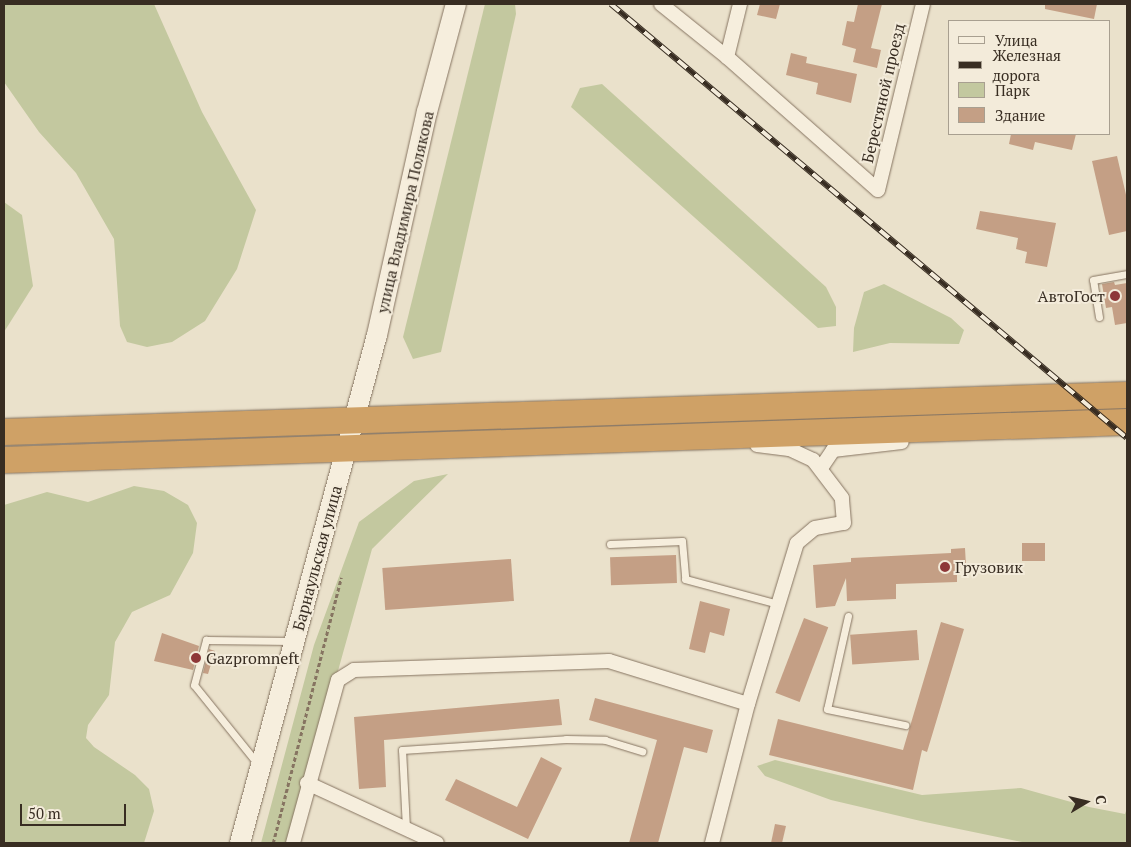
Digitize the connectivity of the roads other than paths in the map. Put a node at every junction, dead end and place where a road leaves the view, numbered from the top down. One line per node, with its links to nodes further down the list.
1 (456, 4): 9 (street, улица Владимира Полякова)
2 (661, 4): 5 (street)
3 (740, 4): 5 (street)
4 (922, 4): 5 (street, Берестяной проезд)
5 (727, 57)
6 (1127, 274): 7 (lane)
7 (1099, 317)
8 (1127, 395): 9 (highway)
9 (354, 420): 12 (highway); 14 (street, улица Владимира Полякова)
10 (1127, 422): 11 (highway)
11 (957, 428): 13 (highway); 16 (street)
12 (4, 432)
13 (732, 436): 14 (highway); 16 (street)
14 (347, 447): 15 (highway); 20 (street, Барнаульская улица)
15 (4, 460)
16 (821, 468): 18 (street)
17 (610, 544): 18 (lane)
18 (778, 604): 21 (street)
19 (848, 616): 22 (lane)
20 (295, 641): 24 (street, Барнаульская улица); 24 (lane)
21 (748, 704): 25 (street); 30 (street)
22 (905, 725)
23 (642, 751): 26 (lane)
24 (261, 766): 27 (street, Барнаульская улица)
25 (307, 783): 26 (street); 28 (street)
26 (406, 828): 29 (street)
27 (240, 843)
28 (293, 843)
29 (437, 843)
30 (712, 843)

